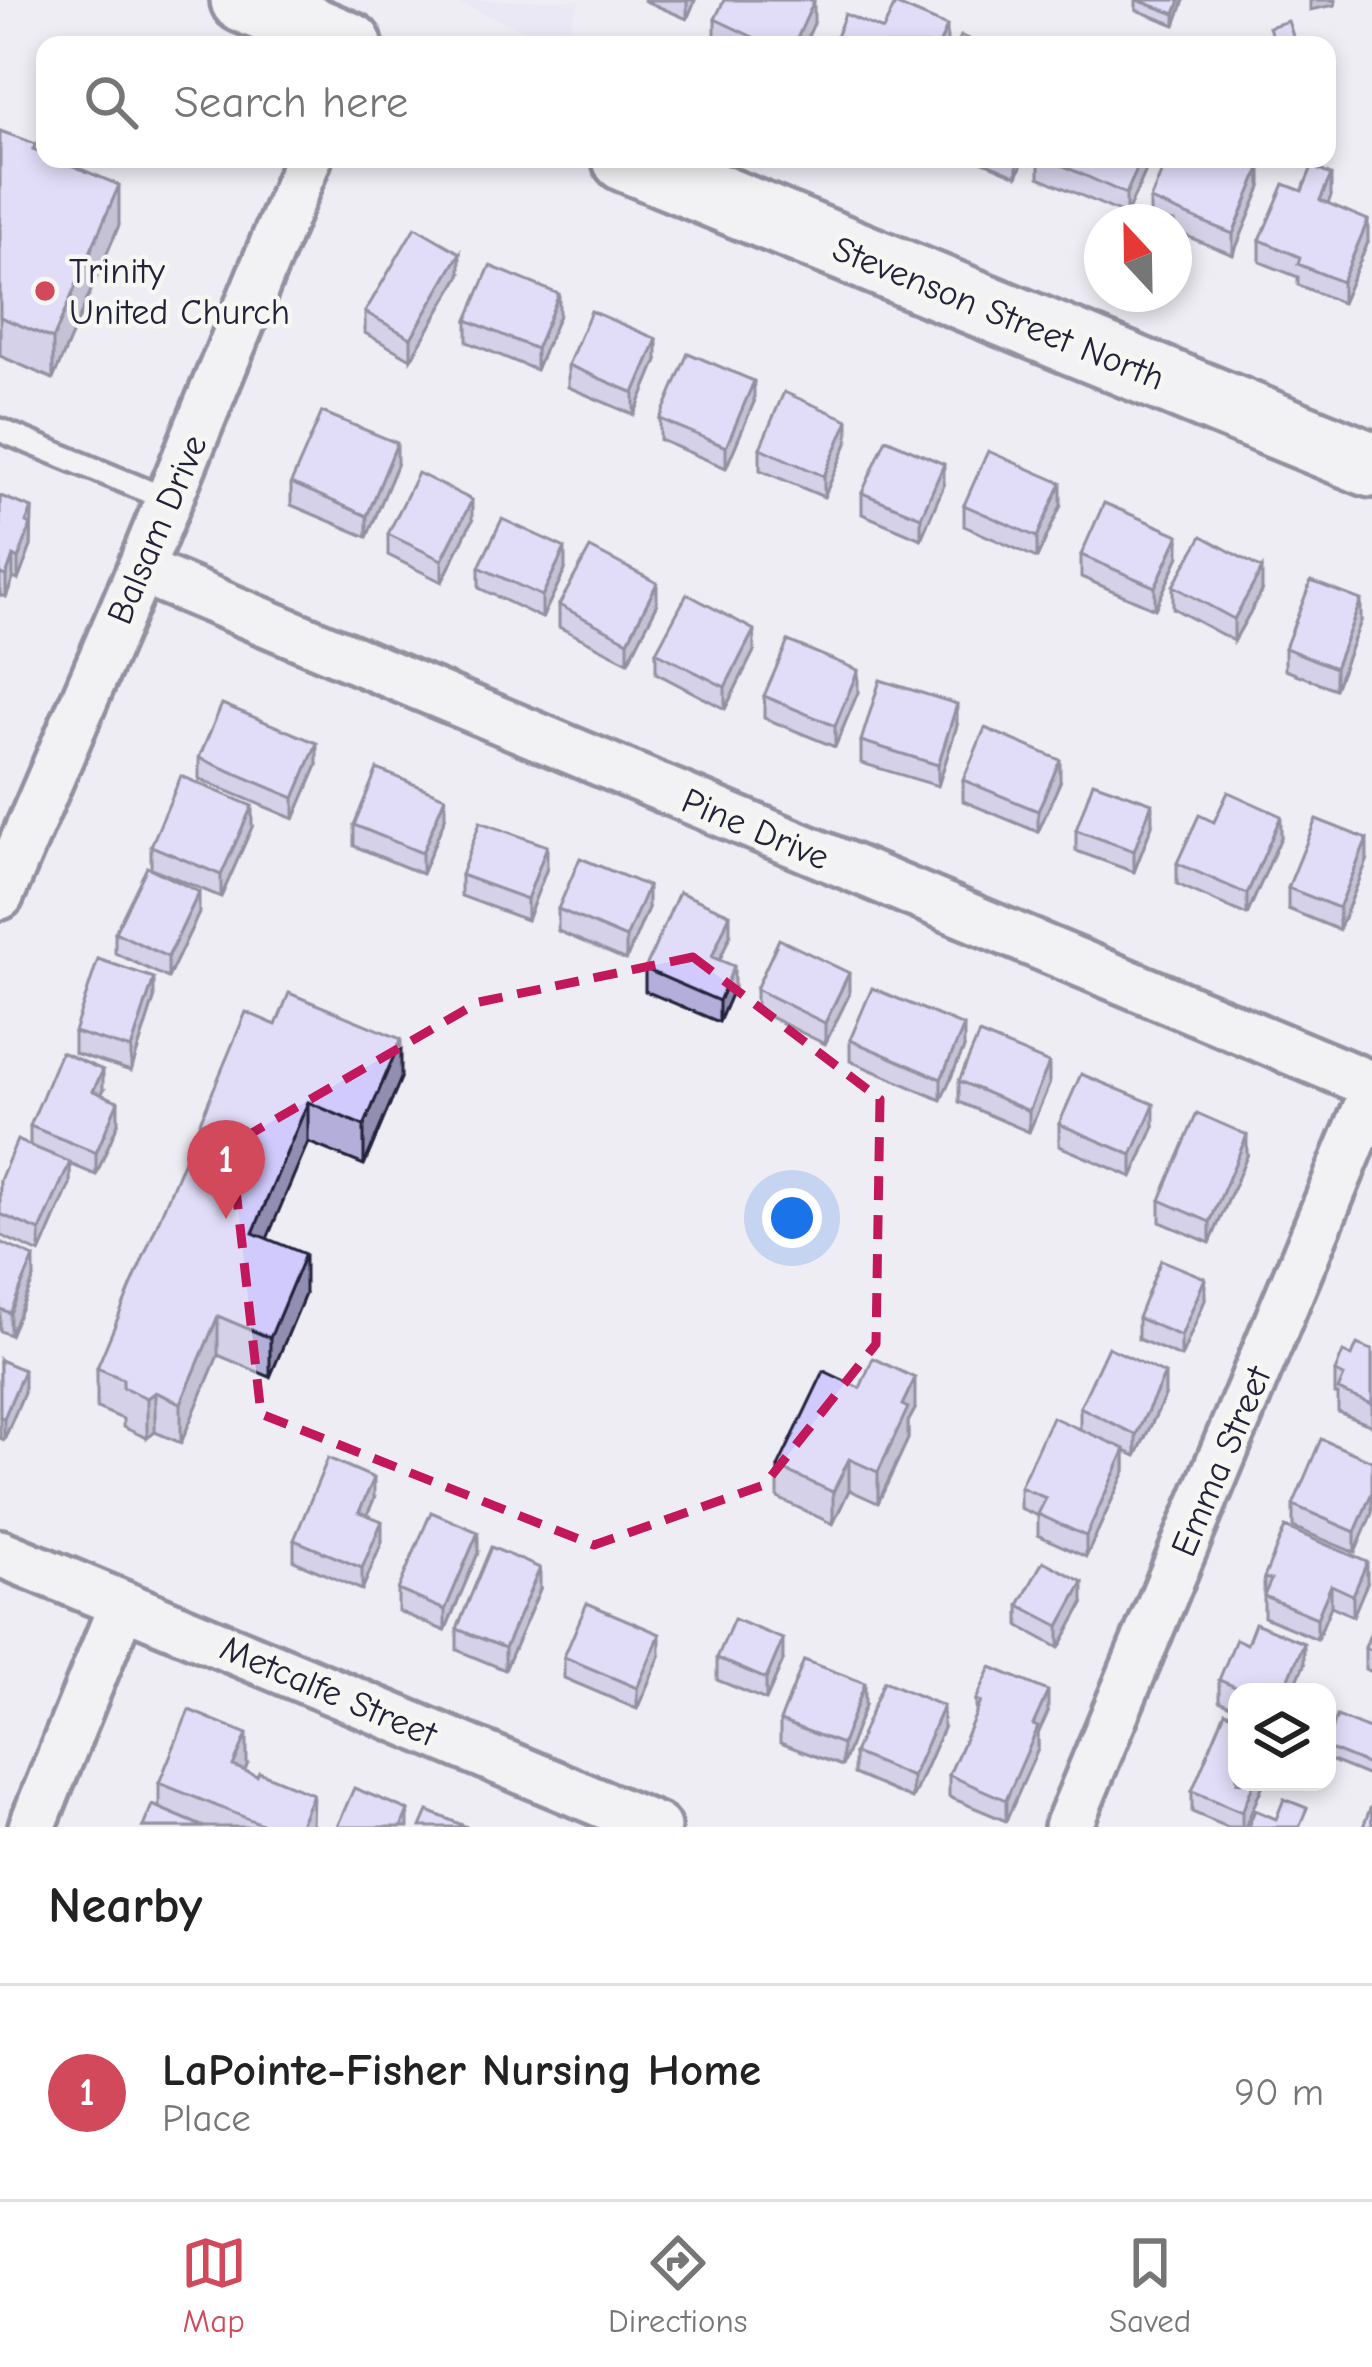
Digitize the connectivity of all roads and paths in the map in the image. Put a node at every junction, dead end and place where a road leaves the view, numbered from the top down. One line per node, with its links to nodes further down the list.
1 (243, 0): 2 (main road)
2 (329, 36)
3 (304, 168): 7 (street, Balsam Drive)
4 (647, 168): 6 (main road, Stevenson Street North)
5 (0, 430): 7 (lane)
6 (1372, 464)
7 (169, 500): 8 (street, Balsam Drive)
8 (140, 570): 9 (street, Balsam Drive); 10 (street, Pine Drive)
9 (0, 896)
10 (1372, 1084)
11 (1372, 1095): 16 (street, Emma Street)
12 (0, 1553): 13 (street, Metcalfe Street)
13 (122, 1605): 14 (street); 15 (street, Metcalfe Street)
14 (32, 1827)
15 (657, 1827)
16 (1068, 1827)

